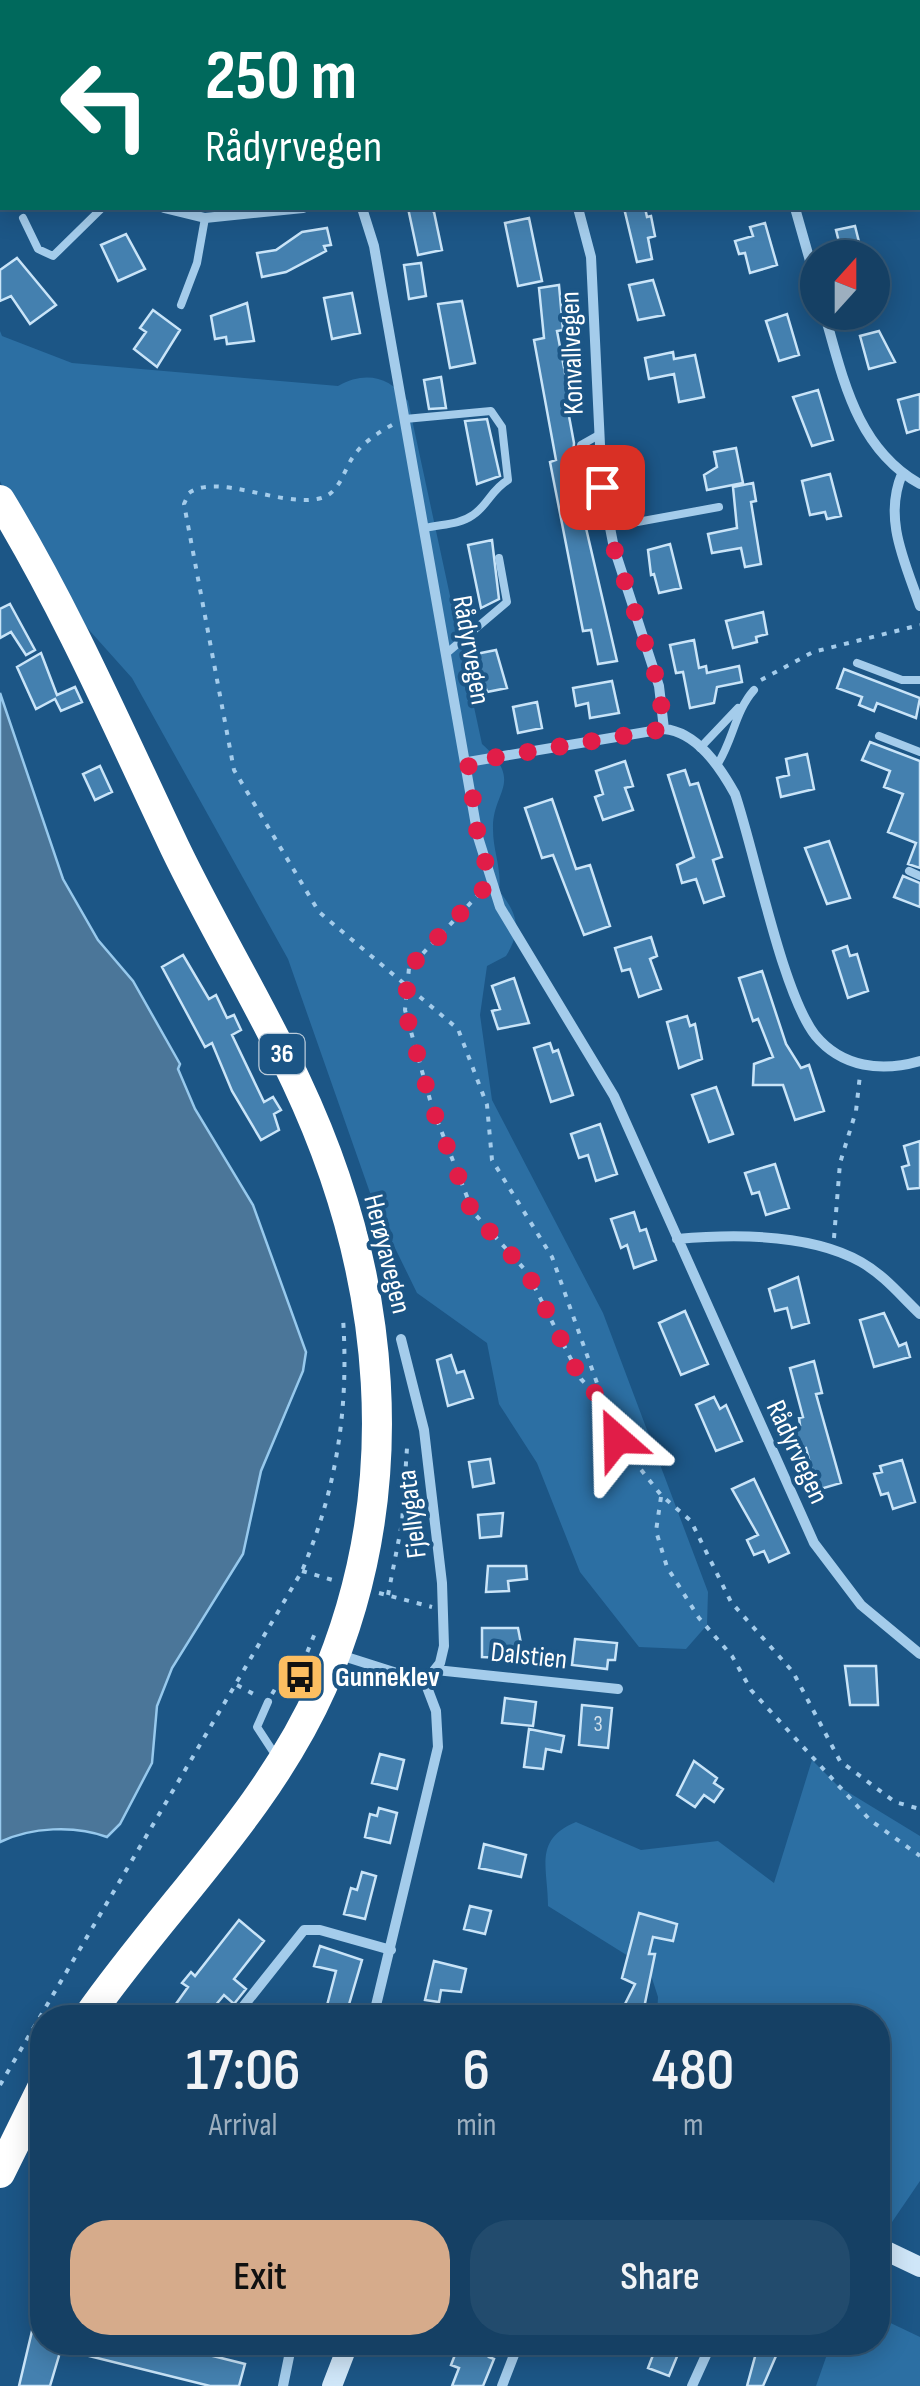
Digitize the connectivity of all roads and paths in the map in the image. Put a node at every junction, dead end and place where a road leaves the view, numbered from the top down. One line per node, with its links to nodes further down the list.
1 (100, 210): 7 (lane)
2 (172, 210): 8 (street)
3 (283, 210): 8 (street)
4 (363, 210): 12 (street, Rådyrvegen)
5 (578, 210): 13 (street, Konvallvegen)
6 (796, 210): 9 (street)
7 (23, 218)
8 (205, 218): 10 (lane)
9 (804, 240)
10 (181, 305)
11 (829, 330): 14 (street)
12 (405, 419): 20 (street, Rådyrvegen); 20 (lane); 38 (path)
13 (597, 436): 17 (lane); 19 (street, Konvallvegen)
14 (902, 474): 15 (street); 22 (street)
15 (920, 484)
16 (0, 500): 50 (highway, Herøyavegen / 36)
17 (586, 505)
18 (718, 507): 19 (lane)
19 (610, 526): 29 (street, Konvallvegen)
20 (425, 528): 24 (street, Rådyrvegen)
21 (499, 558): 24 (lane)
22 (920, 606)
23 (920, 625): 27 (path)
24 (448, 652): 33 (street, Rådyrvegen)
25 (856, 663): 26 (lane)
26 (920, 680)
27 (754, 690): 28 (lane)
28 (742, 706): 31 (lane); 34 (lane)
29 (664, 729): 31 (street); 33 (street)
30 (880, 736): 32 (lane)
31 (700, 748): 34 (street)
32 (920, 752)
33 (468, 762): 37 (street, Rådyrvegen)
34 (716, 765): 40 (street)
35 (909, 872): 36 (lane)
36 (920, 876)
37 (491, 881): 38 (path); 41 (street, Rådyrvegen)
38 (405, 986): 46 (path); 46 (path)
39 (920, 1061): 40 (street)
40 (861, 1066): 42 (path)
41 (677, 1239): 42 (street); 51 (street, Rådyrvegen)
42 (833, 1252): 43 (street)
43 (920, 1314)
44 (343, 1317): 54 (path)
45 (401, 1339): 47 (street, Fjellygata)
46 (606, 1404): 48 (path)
47 (426, 1442): 49 (path); 52 (street, Fjellygata)
48 (661, 1496): 58 (path); 59 (path)
49 (388, 1595)
50 (325, 1644): 53 (street); 56 (path); 57 (highway, Herøyavegen / 36)
51 (920, 1654)
52 (436, 1670): 53 (street); 55 (street, Dalstien)
53 (425, 1682): 60 (street)
54 (236, 1685): 56 (path); 61 (path)
55 (618, 1689)
56 (268, 1702): 57 (lane)
57 (282, 1763): 62 (highway, Herøyavegen / 36)
58 (920, 1809)
59 (920, 1856)
60 (391, 1950): 63 (street); 64 (street)
61 (47, 2005)
62 (97, 2005)
63 (244, 2005)
64 (376, 2005)
65 (30, 2034): 66 (path)
66 (0, 2085)
67 (30, 2113): 68 (highway)
68 (0, 2174)
69 (890, 2253): 70 (main road)
70 (920, 2268)
71 (289, 2355): 75 (street)
72 (344, 2355): 76 (main road)
73 (514, 2355): 77 (street)
74 (706, 2355): 78 (street)
75 (283, 2386)
76 (332, 2386)
77 (502, 2386)
78 (692, 2386)

